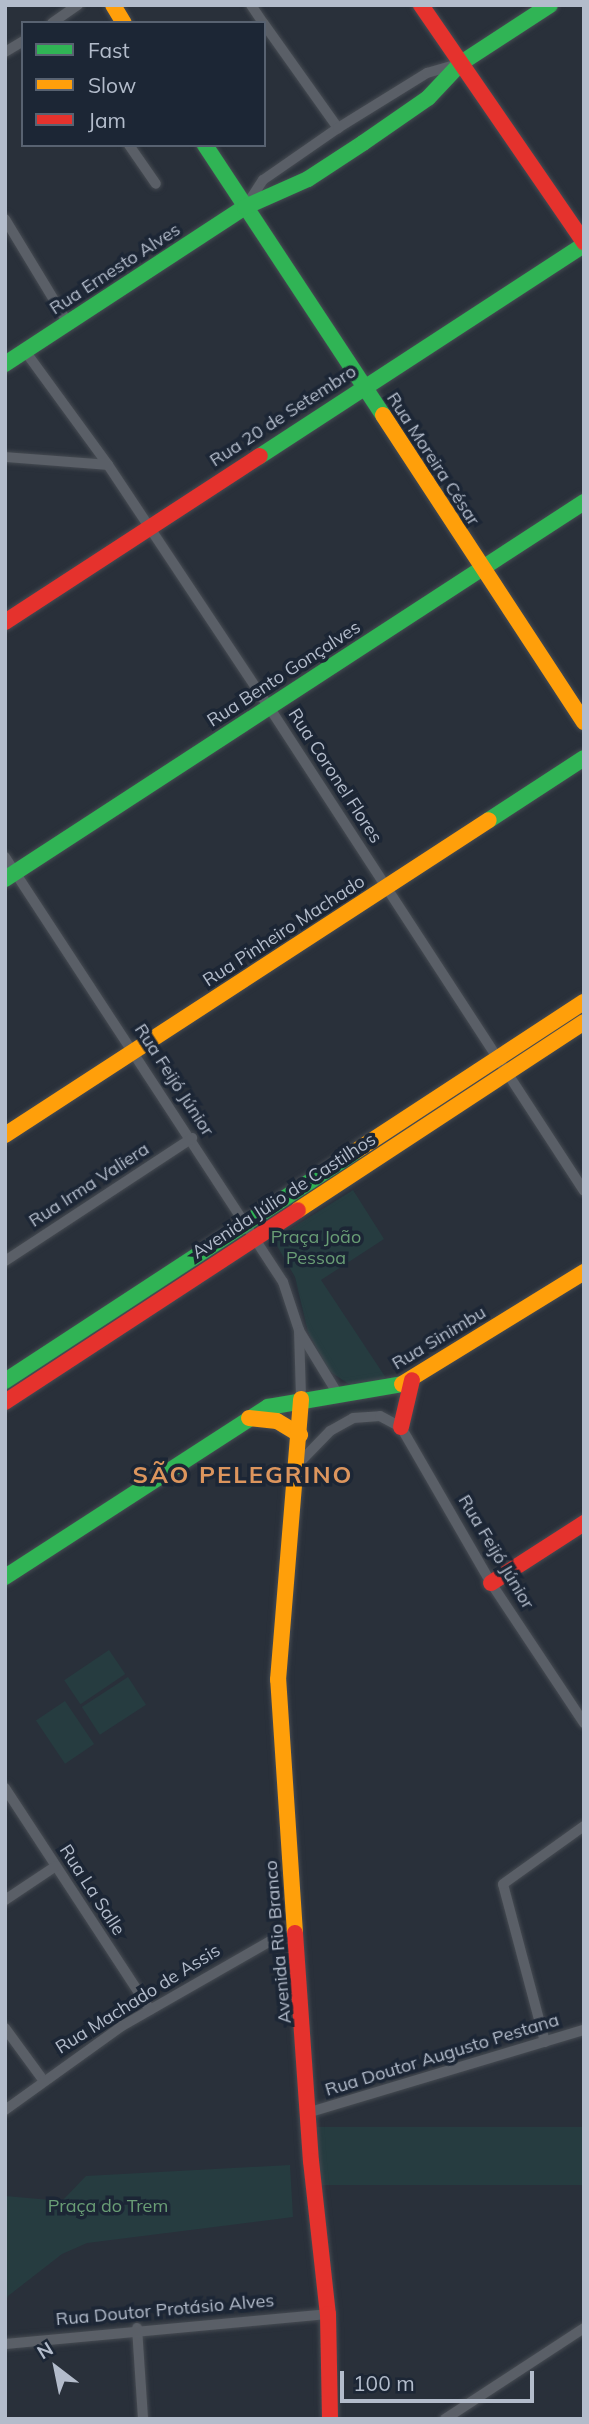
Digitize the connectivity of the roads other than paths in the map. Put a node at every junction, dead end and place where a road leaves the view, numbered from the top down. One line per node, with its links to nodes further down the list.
1 (78, 5): 6 (street)
2 (113, 5): 7 (street)
3 (251, 5): 8 (street)
4 (421, 5): 12 (street)
5 (550, 5): 12 (street, Rua Ernesto Alves)
6 (55, 21)
7 (123, 21)
8 (263, 21)
9 (266, 26): 13 (street)
10 (21, 42): 11 (street)
11 (5, 52)
12 (461, 63): 13 (street, Rua Ernesto Alves); 17 (street, Rua Ernesto Alves); 19 (street)
13 (338, 128): 17 (street, Rua Ernesto Alves)
14 (130, 147): 16 (street)
15 (206, 147): 17 (street, Rua Moreira César)
16 (156, 184)
17 (246, 207): 20 (street, Rua Ernesto Alves); 23 (street, Rua Moreira César)
18 (5, 219): 20 (street)
19 (584, 244): 23 (street, Rua 20 de Setembro)
20 (68, 323): 21 (street, Rua Ernesto Alves)
21 (25, 351): 22 (street, Rua Ernesto Alves); 25 (street, Rua Coronel Flores)
22 (5, 364)
23 (363, 387): 27 (street, Rua 20 de Setembro); 28 (street, Rua Moreira César)
24 (5, 457): 25 (street)
25 (108, 465): 27 (street, Rua Coronel Flores)
26 (584, 502): 28 (street, Rua Bento Gonçalves)
27 (150, 527): 29 (street, Rua 20 de Setembro); 30 (street, Rua Coronel Flores)
28 (482, 568): 30 (street, Rua Bento Gonçalves); 31 (street, Rua Moreira César)
29 (5, 622)
30 (269, 707): 34 (street, Rua Bento Gonçalves); 35 (street, Rua Coronel Flores)
31 (584, 722)
32 (584, 758): 35 (street, Rua Pinheiro Machado)
33 (5, 857): 34 (street, Rua Feijó Júnior)
34 (10, 876): 38 (street, Rua Feijó Júnior)
35 (386, 887): 38 (street, Rua Pinheiro Machado); 39 (street, Rua Coronel Flores)
36 (584, 1002): 39 (street, Avenida Júlio de Castilhos)
37 (584, 1022): 40 (street, Avenida Júlio de Castilhos)
38 (135, 1051): 41 (street, Rua Pinheiro Machado); 43 (street, Rua Feijó Júnior)
39 (496, 1059): 40 (street, Rua Coronel Flores); 42 (street, Avenida Júlio de Castilhos)
40 (505, 1074): 44 (street, Avenida Júlio de Castilhos); 45 (street, Rua Coronel Flores)
41 (5, 1135)
42 (381, 1135): 44 (street); 46 (street, Avenida Júlio de Castilhos)
43 (191, 1138): 46 (street, Rua Feijó Júnior); 48 (street, Rua Irma Valiera)
44 (390, 1149): 47 (street, Avenida Júlio de Castilhos)
45 (584, 1191)
46 (247, 1223): 47 (street, Rua Feijó Júnior); 50 (street, Avenida Júlio de Castilhos)
47 (256, 1237): 51 (street, Avenida Júlio de Castilhos); 53 (street, Rua Feijó Júnior)
48 (5, 1261)
49 (584, 1272): 57 (street, Rua Sinimbu)
50 (134, 1296): 51 (street); 52 (street, Avenida Júlio de Castilhos)
51 (143, 1311): 54 (street, Avenida Júlio de Castilhos)
52 (83, 1330): 54 (street); 55 (street, Avenida Júlio de Castilhos)
53 (299, 1330): 59 (street, Rua Feijó Júnior); 60 (street, Rua Feijó Júnior)
54 (92, 1345): 56 (street, Avenida Júlio de Castilhos)
55 (34, 1362): 56 (street); 58 (street, Avenida Júlio de Castilhos)
56 (43, 1377): 61 (street, Avenida Júlio de Castilhos)
57 (412, 1380): 59 (street, Rua Sinimbu); 63 (street)
58 (5, 1381)
59 (339, 1396): 60 (street, Rua Sinimbu)
60 (301, 1399): 62 (street, Rua Sinimbu); 64 (street, Avenida Rio Branco)
61 (5, 1402)
62 (249, 1418): 64 (street); 67 (street, Rua Sinimbu)
63 (401, 1427): 65 (street); 68 (street, Rua Feijó Júnior)
64 (300, 1435): 65 (street, Avenida Rio Branco)
65 (299, 1463): 74 (street, Avenida Rio Branco)
66 (584, 1523): 68 (street)
67 (5, 1577)
68 (491, 1583): 69 (street, Rua Feijó Júnior)
69 (584, 1723)
70 (6, 1793): 72 (street, Rua La Salle)
71 (584, 1826): 78 (street)
72 (56, 1866): 73 (street); 75 (street, Rua La Salle)
73 (5, 1900)
74 (295, 1927): 75 (street, Rua Machado de Assis); 81 (street, Avenida Rio Branco)
75 (150, 2010): 79 (street, Rua Machado de Assis)
76 (5, 2028): 79 (street)
77 (584, 2030): 78 (street, Rua Doutor Augusto Pestana)
78 (545, 2042): 81 (street, Rua Doutor Augusto Pestana)
79 (43, 2080): 80 (street, Rua Machado de Assis)
80 (5, 2110)
81 (310, 2112): 82 (street, Avenida Rio Branco)
82 (328, 2314): 84 (street, Rua Doutor Protásio Alves); 87 (street, Avenida Rio Branco)
83 (584, 2328): 88 (street)
84 (138, 2329): 85 (street, Rua Doutor Protásio Alves); 86 (street)
85 (5, 2344)
86 (142, 2419)
87 (330, 2419)
88 (445, 2419)

